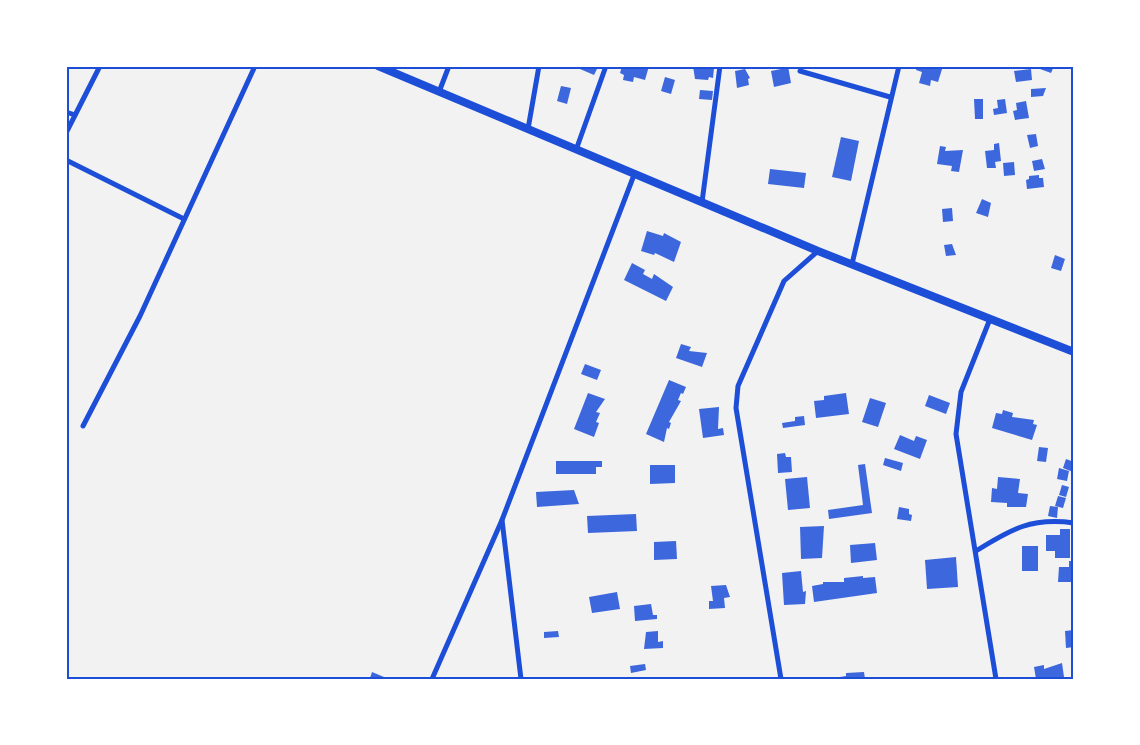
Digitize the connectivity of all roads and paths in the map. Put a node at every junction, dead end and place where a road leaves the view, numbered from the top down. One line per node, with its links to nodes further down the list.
1 (100, 66): 13 (street)
2 (255, 66): 20 (street)
3 (378, 66): 10 (highway)
4 (449, 66): 10 (street)
5 (539, 66): 14 (street)
6 (606, 66): 16 (street)
7 (720, 66): 19 (street)
8 (899, 66): 11 (street)
9 (800, 71): 11 (street)
10 (439, 92): 14 (highway)
11 (890, 96): 22 (street)
12 (66, 112): 13 (street)
13 (75, 115): 15 (street)
14 (527, 131): 16 (highway)
15 (66, 133)
16 (576, 150): 18 (highway)
17 (66, 160): 20 (street)
18 (634, 175): 19 (highway); 26 (street)
19 (702, 202): 21 (highway)
20 (184, 219): 25 (street)
21 (818, 251): 22 (highway); 31 (street)
22 (852, 264): 23 (highway)
23 (990, 319): 24 (highway); 28 (street)
24 (1074, 352)
25 (83, 426)
26 (502, 520): 29 (street); 30 (street)
27 (1074, 523): 28 (street)
28 (976, 551): 32 (street)
29 (432, 679)
30 (521, 679)
31 (781, 679)
32 (996, 679)

